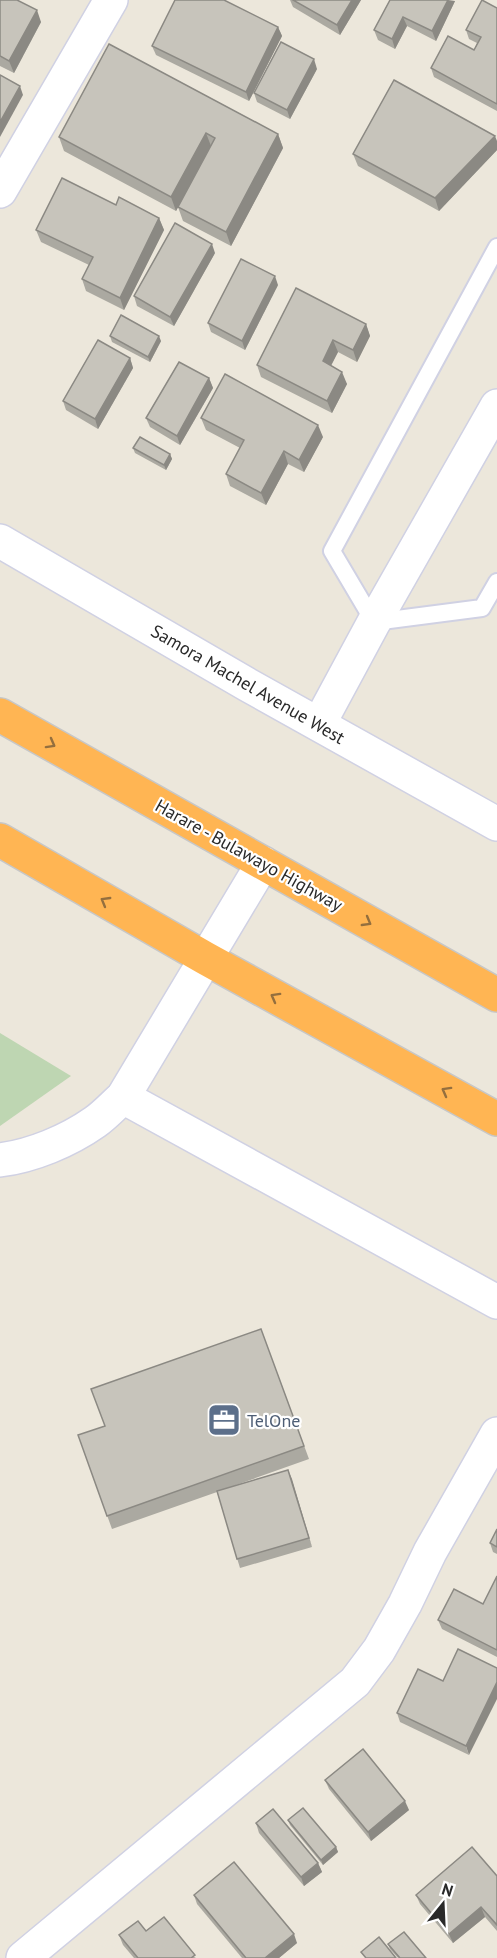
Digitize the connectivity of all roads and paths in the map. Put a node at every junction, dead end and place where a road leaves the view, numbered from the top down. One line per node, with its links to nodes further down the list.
1 (111, 0): 2 (street)
2 (0, 191)
3 (497, 247): 7 (lane)
4 (497, 406): 7 (street)
5 (0, 541): 9 (street, Samora Machel Avenue West)
6 (497, 582): 7 (lane)
7 (374, 622): 9 (street)
8 (0, 715): 12 (highway, Harare - Bulawayo Highway, one-way to 12)
9 (319, 724): 10 (street, Samora Machel Avenue West)
10 (497, 824)
11 (0, 840): 13 (highway, one-way to 11)
12 (263, 863): 13 (street); 14 (highway, Harare - Bulawayo Highway, one-way to 14)
13 (205, 957): 15 (street); 16 (highway, one-way to 13)
14 (497, 995)
15 (123, 1097): 17 (street); 18 (street)
16 (497, 1119)
17 (0, 1161)
18 (497, 1302)
19 (497, 1434): 20 (street)
20 (23, 1958)

